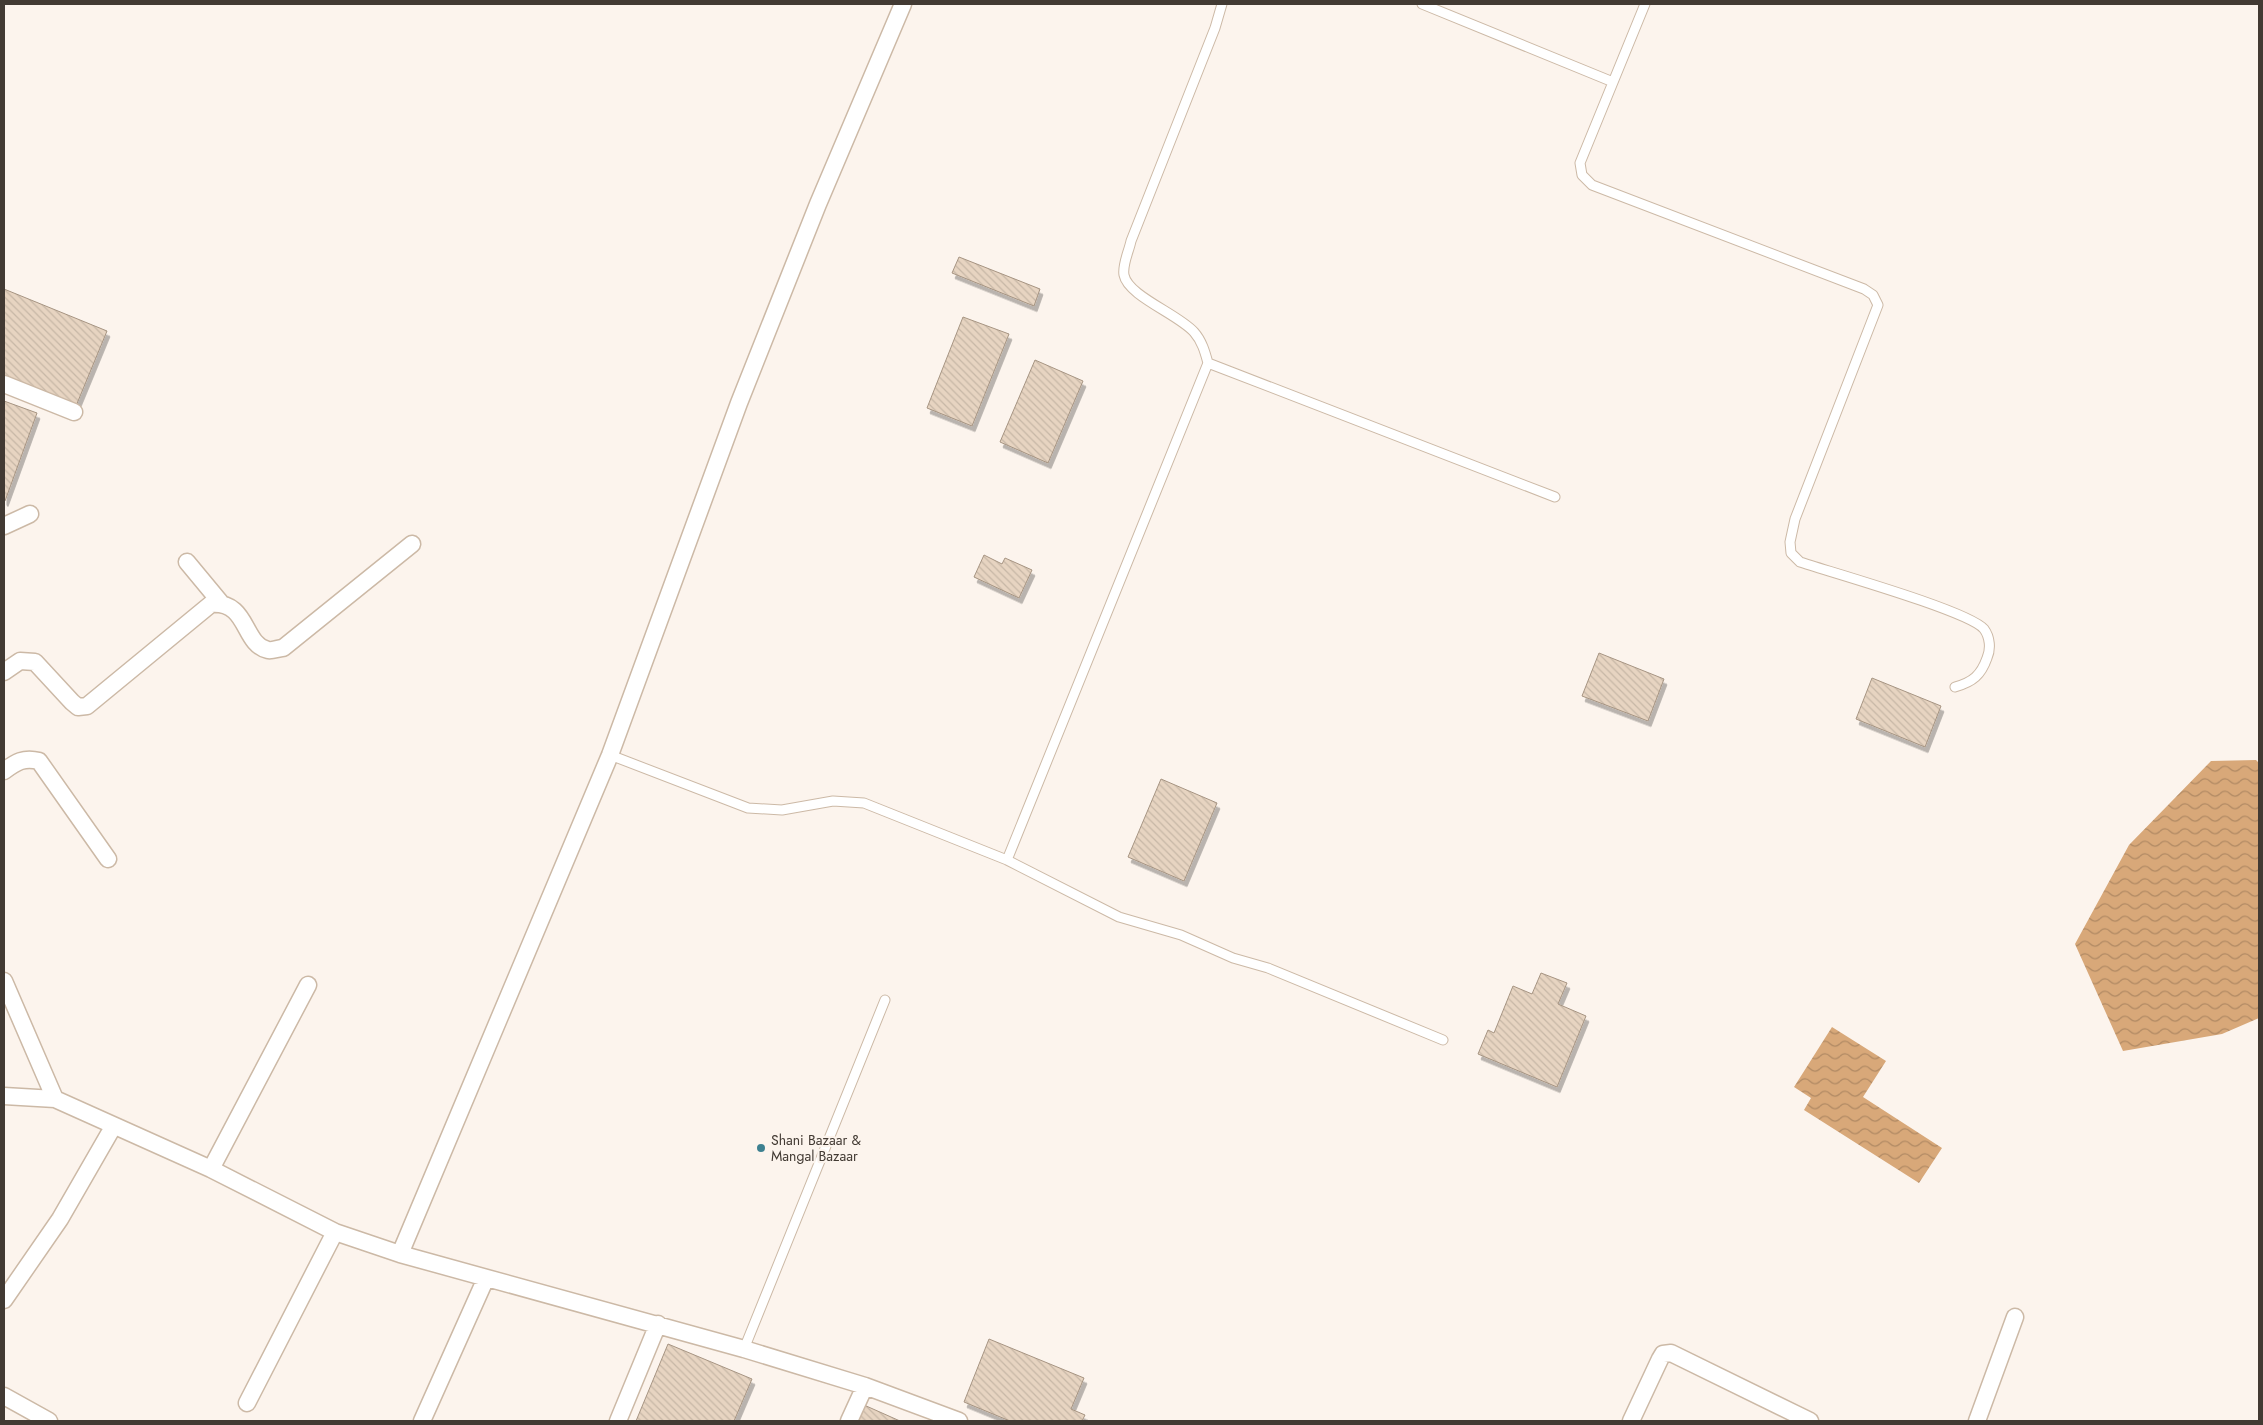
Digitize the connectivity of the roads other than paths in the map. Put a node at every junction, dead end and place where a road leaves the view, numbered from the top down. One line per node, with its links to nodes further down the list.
1 (903, 4): 17 (street)
2 (1222, 4): 6 (lane)
3 (1422, 4): 5 (lane)
4 (1645, 4): 5 (lane)
5 (1613, 82): 16 (lane)
6 (1208, 363): 9 (lane); 20 (lane)
7 (4, 384): 8 (street)
8 (74, 412)
9 (1555, 497)
10 (30, 514): 11 (street)
11 (4, 526)
12 (412, 544): 14 (street)
13 (187, 562): 14 (street)
14 (221, 604): 15 (street)
15 (4, 672)
16 (1955, 687)
17 (610, 755): 20 (lane); 30 (street)
18 (4, 770): 19 (street)
19 (108, 859)
20 (1007, 860): 24 (lane)
21 (4, 981): 26 (street)
22 (308, 985): 28 (street)
23 (885, 1000): 35 (lane)
24 (1443, 1040)
25 (4, 1096): 26 (street)
26 (55, 1100): 27 (street)
27 (113, 1127): 28 (street); 32 (street)
28 (211, 1170): 29 (street)
29 (335, 1232): 30 (street); 38 (street)
30 (400, 1254): 31 (street)
31 (486, 1278): 34 (street); 40 (street)
32 (4, 1300)
33 (2015, 1317): 46 (street)
34 (658, 1324): 35 (street); 41 (street)
35 (744, 1349): 36 (street)
36 (865, 1386): 42 (street); 43 (street)
37 (4, 1396): 39 (street)
38 (247, 1403)
39 (49, 1421)
40 (422, 1421)
41 (618, 1421)
42 (849, 1421)
43 (956, 1421)
44 (1631, 1421): 45 (street)
45 (1810, 1421)
46 (1977, 1421)

